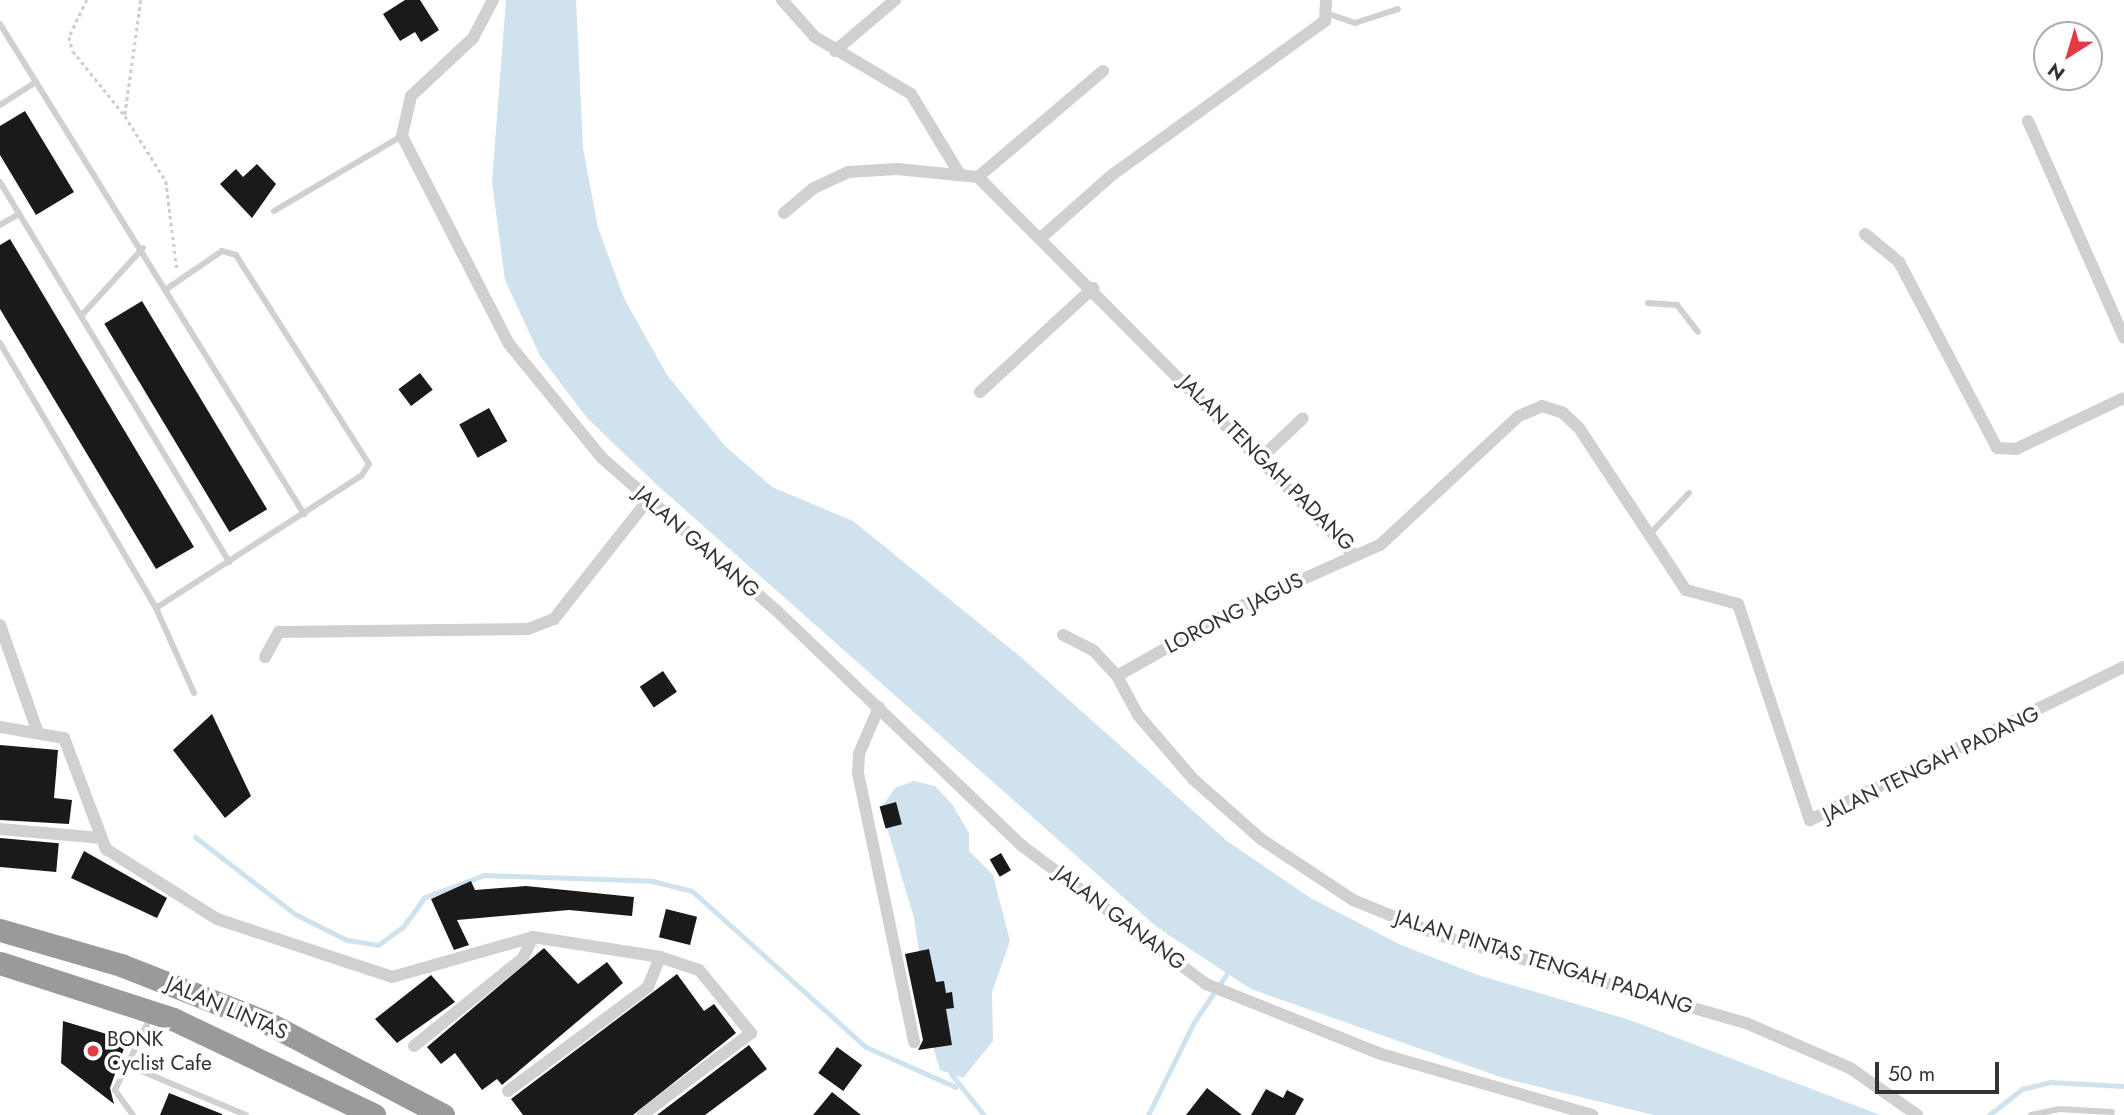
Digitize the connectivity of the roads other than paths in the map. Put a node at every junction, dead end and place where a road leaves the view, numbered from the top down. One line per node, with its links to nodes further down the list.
1 (493, 0): 13 (street)
2 (782, 0): 8 (street)
3 (895, 0): 8 (street)
4 (1326, 0): 6 (street)
5 (1398, 9): 6 (lane)
6 (1329, 14): 22 (street)
7 (0, 24): 10 (lane)
8 (835, 51): 14 (street)
9 (1103, 71): 15 (street)
10 (36, 82): 11 (lane); 23 (lane)
11 (0, 105)
12 (2028, 121): 29 (street)
13 (402, 136): 17 (lane); 36 (street, JALAN GANANG)
14 (960, 173): 15 (street); 18 (street)
15 (978, 177): 22 (street, JALAN TENGAH PADANG)
16 (0, 182): 19 (lane)
17 (274, 211)
18 (784, 213)
19 (19, 214): 20 (lane); 27 (lane)
20 (0, 225)
21 (1864, 234): 32 (street)
22 (1042, 236): 25 (street, JALAN TENGAH PADANG)
23 (143, 248): 24 (lane); 27 (lane)
24 (168, 288): 37 (lane); 37 (lane)
25 (1093, 288): 31 (street); 34 (street, JALAN TENGAH PADANG)
26 (1648, 303): 28 (lane)
27 (80, 316): 40 (lane)
28 (1698, 332)
29 (2124, 338)
30 (0, 342): 41 (lane)
31 (980, 392)
32 (2124, 398)
33 (1303, 418): 34 (street)
34 (1260, 459): 39 (street, JALAN TENGAH PADANG)
35 (1689, 493): 38 (lane)
36 (648, 500): 44 (street); 48 (street, JALAN GANANG)
37 (304, 514): 40 (lane)
38 (1649, 534): 39 (street, JALAN TENGAH PADANG); 45 (street, JALAN TENGAH PADANG)
39 (1354, 555): 46 (street, LORONG JAGUS)
40 (229, 562): 41 (lane)
41 (156, 608): 47 (lane)
42 (0, 625): 50 (street)
43 (1063, 635): 46 (street, JALAN PINTAS TENGAH PADANG)
44 (265, 657)
45 (2124, 667)
46 (1117, 676): 69 (street, JALAN PINTAS TENGAH PADANG)
47 (194, 692)
48 (879, 707): 58 (street); 68 (street, JALAN GANANG)
49 (0, 727): 50 (street)
50 (38, 733): 52 (street)
51 (0, 829): 52 (street)
52 (100, 838): 54 (street)
53 (0, 930): 66 (highway, JALAN LINTAS)
54 (533, 937): 55 (street); 59 (street)
55 (660, 957): 61 (street); 67 (street)
56 (0, 963): 57 (highway, JALAN LINTAS)
57 (154, 1012): 60 (lane); 65 (highway, JALAN LINTAS)
58 (914, 1042)
59 (414, 1046)
60 (127, 1065): 63 (lane); 64 (lane)
61 (508, 1091)
62 (2112, 1112): 70 (lane)
63 (133, 1115)
64 (246, 1115)
65 (374, 1115)
66 (443, 1115)
67 (642, 1115)
68 (1592, 1115)
69 (1917, 1115)
70 (2031, 1115)

